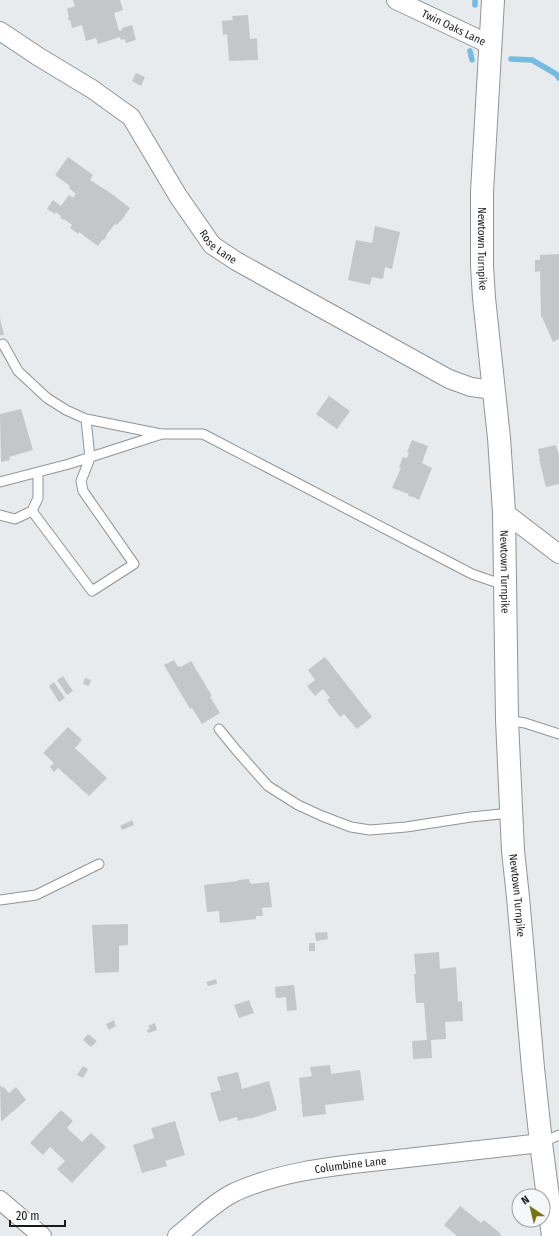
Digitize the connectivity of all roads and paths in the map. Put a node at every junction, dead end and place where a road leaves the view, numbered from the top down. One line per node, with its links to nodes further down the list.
1 (396, 0): 4 (street, Twin Oaks Lane)
2 (494, 0): 4 (street, Newtown Turnpike)
3 (0, 31): 6 (street, Rose Lane)
4 (491, 45): 6 (street, Newtown Turnpike)
5 (3, 344): 7 (lane)
6 (494, 390): 13 (street, Newtown Turnpike)
7 (86, 419): 8 (lane); 9 (lane)
8 (162, 434): 9 (lane); 16 (lane)
9 (90, 458): 10 (lane); 12 (lane)
10 (38, 472): 11 (lane); 12 (lane)
11 (0, 482)
12 (32, 510): 14 (lane)
13 (504, 512): 15 (street); 16 (street, Newtown Turnpike)
14 (0, 514)
15 (559, 554)
16 (504, 585): 17 (street, Newtown Turnpike)
17 (507, 720): 19 (lane); 20 (street, Newtown Turnpike)
18 (219, 729): 20 (lane)
19 (559, 734)
20 (511, 813): 23 (street, Newtown Turnpike)
21 (98, 864): 22 (lane)
22 (0, 900)
23 (550, 1139): 26 (street, Columbine Lane); 27 (street, Newtown Turnpike)
24 (0, 1200): 25 (street)
25 (42, 1236)
26 (177, 1236)
27 (553, 1236)

